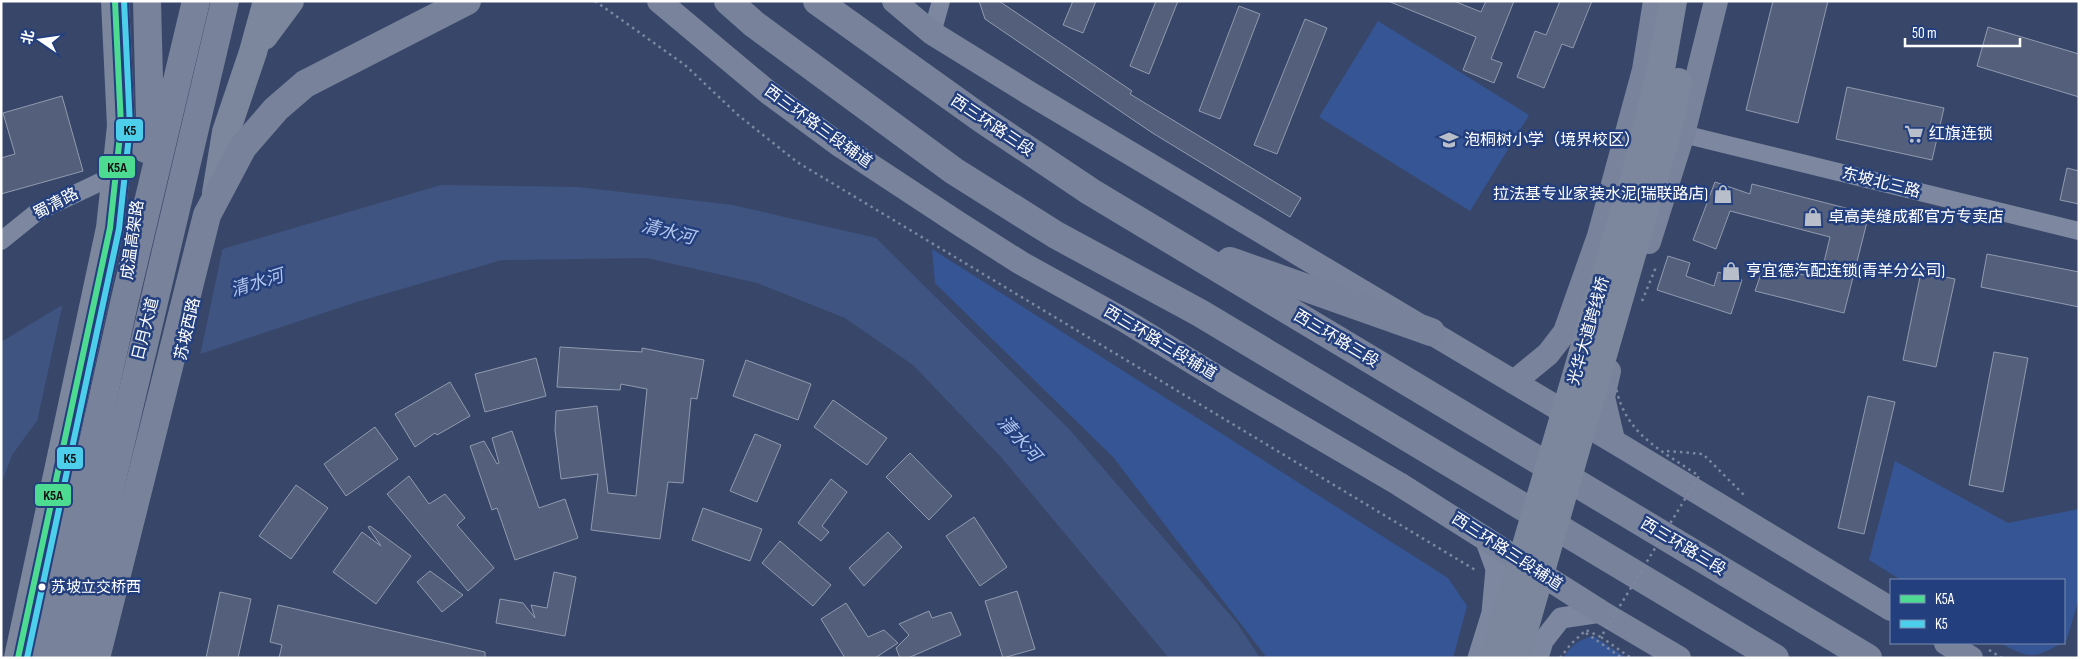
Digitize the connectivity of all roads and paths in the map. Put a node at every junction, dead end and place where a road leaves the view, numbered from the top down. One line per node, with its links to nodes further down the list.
1 (115, 1): 24 (main road)
2 (147, 1): 29 (highway, 成温高架路)
3 (196, 1): 29 (highway)
4 (225, 1): 46 (highway, 日月大道)
5 (255, 1): 22 (main road)
6 (267, 1): 22 (main road, 苏坡西路)
7 (290, 1): 22 (main road)
8 (467, 1): 47 (highway, bridge)
9 (595, 1): 37 (path)
10 (659, 1): 36 (main road, 西三环路三段辅道)
11 (710, 1): 20 (highway)
12 (728, 1): 20 (highway)
13 (817, 1): 27 (highway, 西三环路三段)
14 (894, 1): 21 (main road)
15 (941, 1): 21 (street)
16 (1655, 1): 32 (main road)
17 (1673, 1): 50 (main road, 光华大道跨线桥, bridge)
18 (1692, 1): 51 (main road, 光华大道跨线桥, bridge)
19 (1716, 1): 23 (main road)
20 (754, 24): 43 (highway)
21 (932, 33): 31 (main road)
22 (253, 52): 48 (main road, 苏坡西路)
23 (1683, 134): 25 (street, 东坡北三路); 33 (main road)
24 (115, 175): 26 (street, 蜀清路); 44 (main road)
25 (2079, 232)
26 (1, 241)
27 (1172, 241): 31 (highway); 58 (highway, 西三环路三段)
28 (1656, 267): 30 (path, bridge)
29 (125, 299): 45 (highway, 日月大道)
30 (1639, 309)
31 (1431, 332): 34 (main road)
32 (1566, 332): 33 (main road); 34 (main road)
33 (1613, 371): 35 (main road); 41 (path, bridge)
34 (1514, 382): 35 (main road)
35 (1613, 440): 38 (main road)
36 (1484, 536): 37 (street); 39 (main road, 西三环路三段辅道)
37 (1495, 580): 49 (street)
38 (1890, 608)
39 (1601, 612): 40 (street); 56 (main road, 西三环路三段辅道)
40 (1561, 618): 52 (street); 54 (path)
41 (1601, 637): 53 (path, bridge); 55 (path)
42 (1948, 644): 59 (main road)
43 (1761, 651): 57 (highway)
44 (18, 658)
45 (45, 658)
46 (70, 658)
47 (96, 658)
48 (110, 658)
49 (1478, 658)
50 (1493, 658)
51 (1516, 658)
52 (1538, 658)
53 (1560, 658)
54 (1622, 658)
55 (1631, 658)
56 (1679, 658)
57 (1775, 658)
58 (1868, 658)
59 (1971, 658)

